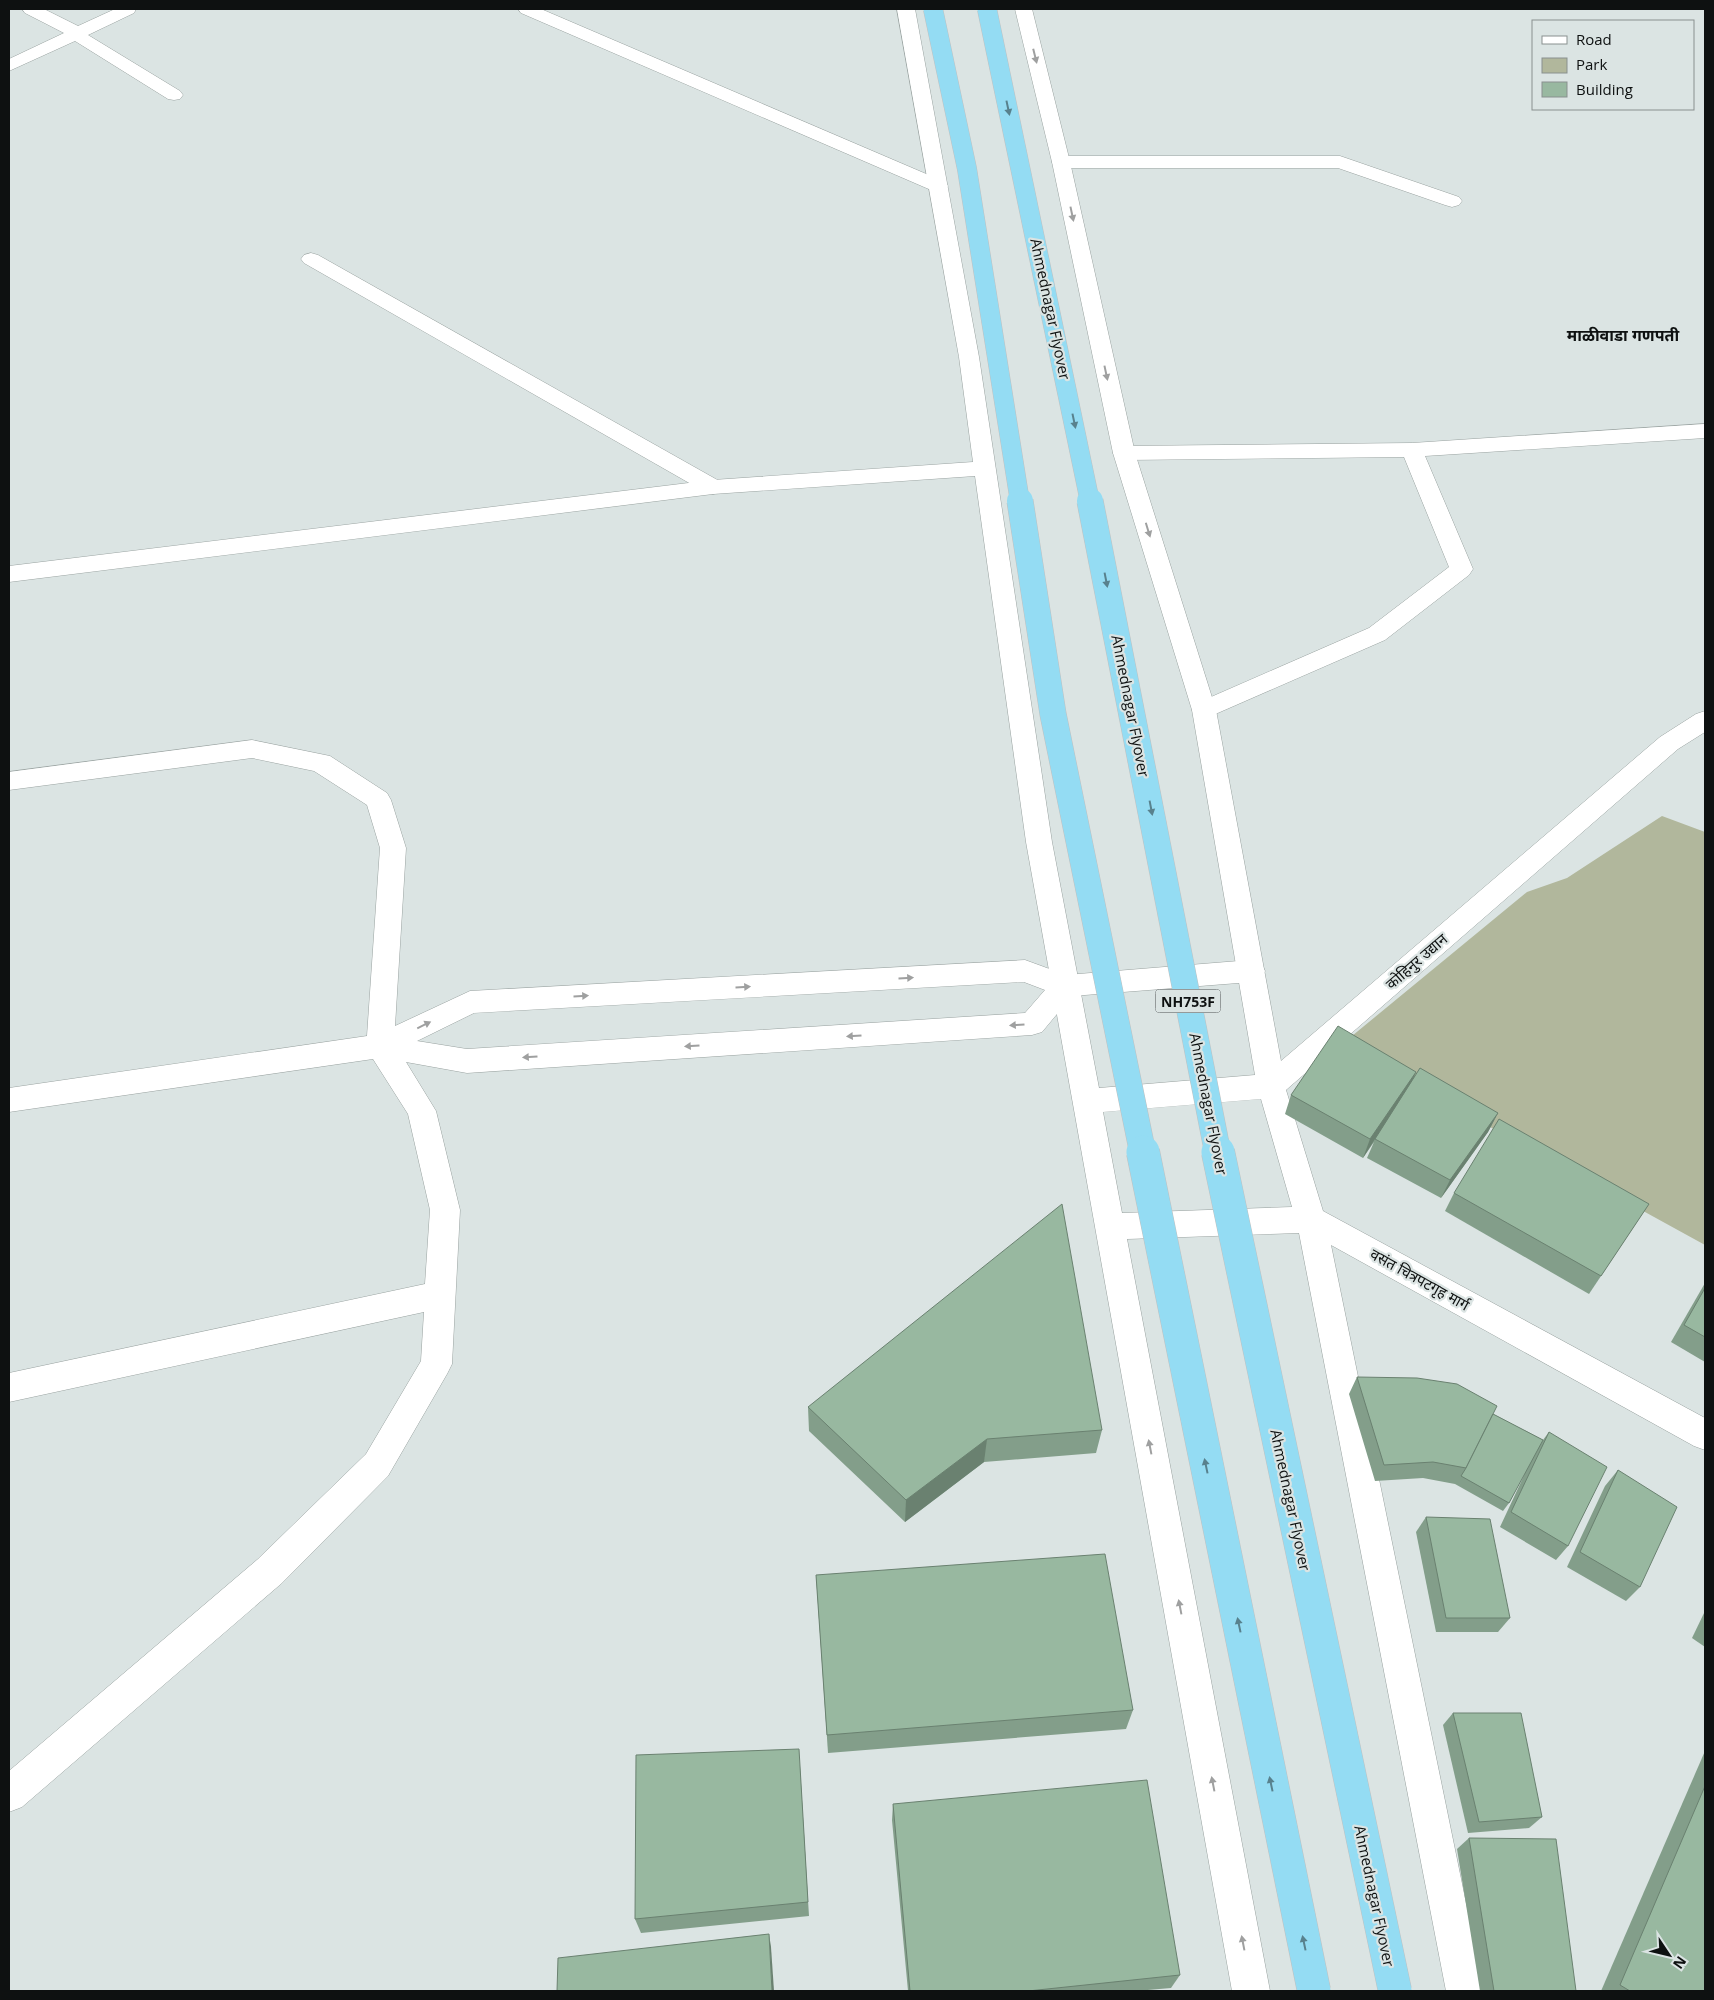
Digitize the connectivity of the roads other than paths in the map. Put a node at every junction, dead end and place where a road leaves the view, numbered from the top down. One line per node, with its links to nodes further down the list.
1 (31, 9): 8 (street)
2 (128, 9): 8 (street)
3 (527, 9): 12 (street)
4 (906, 9): 12 (street)
5 (933, 9): 37 (highway, one-way to 5, bridge)
6 (987, 9): 38 (highway, Ahmednagar Flyover / NH753F, one-way to 38, bridge)
7 (1023, 9): 11 (street, one-way to 11)
8 (78, 33): 9 (street); 10 (street)
9 (9, 66)
10 (174, 95)
11 (1061, 162): 13 (street); 17 (street, one-way to 17)
12 (938, 186): 18 (street)
13 (1452, 201)
14 (311, 259): 19 (street)
15 (1705, 431): 16 (street)
16 (1412, 450): 17 (street); 21 (street)
17 (1124, 453): 21 (street, one-way to 21)
18 (984, 468): 19 (street); 25 (street)
19 (713, 487): 20 (street)
20 (9, 574)
21 (1204, 710): 24 (street)
22 (1705, 720): 27 (street, कोहिनुर उद्यान)
23 (9, 781): 26 (street)
24 (1251, 971): 25 (street); 27 (street)
25 (1066, 986): 26 (street, one-way to 25); 26 (street, one-way to 26); 29 (street)
26 (380, 1046): 28 (street); 32 (street)
27 (1271, 1086): 29 (street); 30 (street)
28 (9, 1100)
29 (1087, 1101): 31 (street)
30 (1311, 1219): 31 (street); 34 (street, वसंत चित्रपटगृह मार्ग); 39 (street)
31 (1110, 1227): 36 (street, one-way to 31)
32 (439, 1295): 33 (street); 35 (street)
33 (9, 1388)
34 (1705, 1435)
35 (9, 1794)
36 (1252, 1991)
37 (1314, 1991)
38 (1395, 1991)
39 (1466, 1991)

